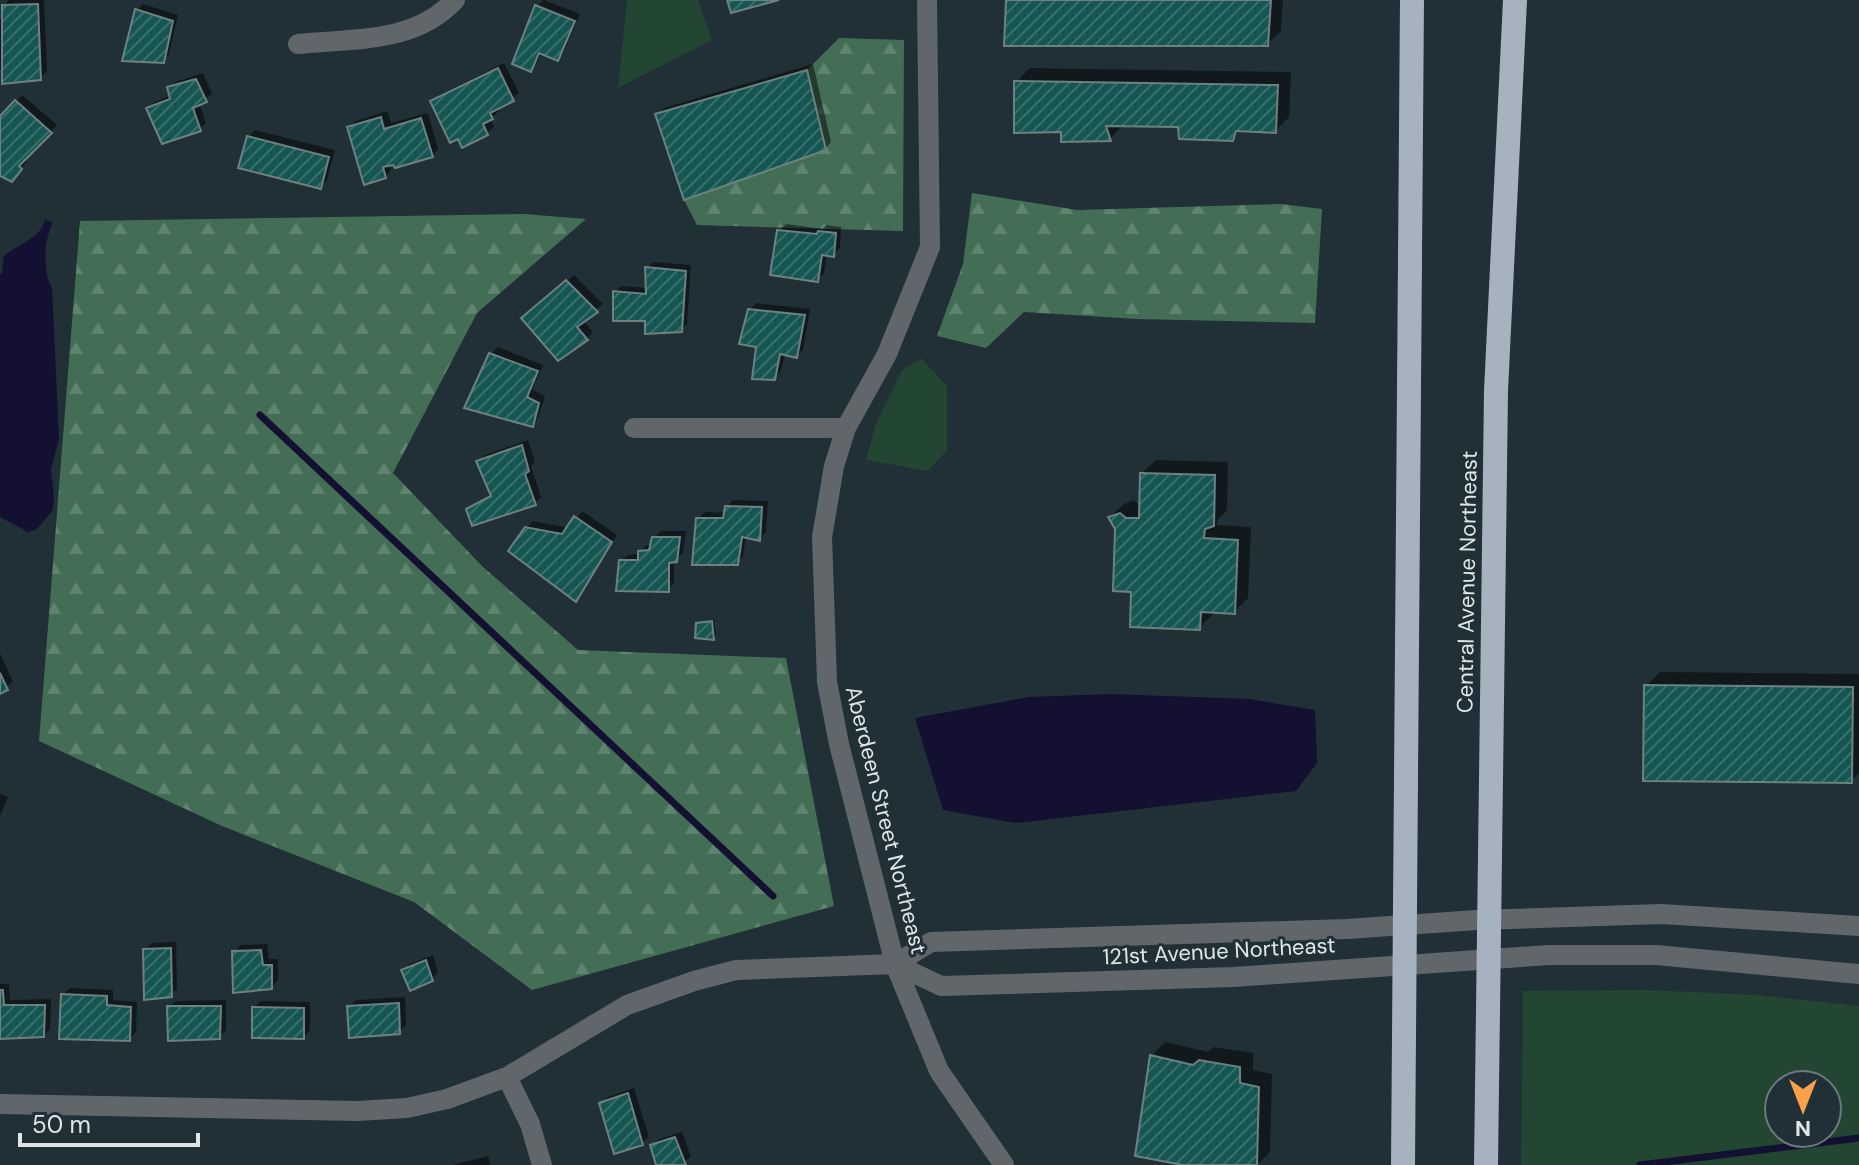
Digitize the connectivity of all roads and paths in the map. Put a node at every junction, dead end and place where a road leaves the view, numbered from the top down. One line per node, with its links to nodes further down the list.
1 (455, 0): 5 (street)
2 (927, 0): 7 (street, Aberdeen Street Northeast)
3 (1412, 0): 15 (highway)
4 (1515, 0): 16 (highway, Central Avenue Northeast)
5 (298, 44)
6 (634, 428): 7 (street)
7 (846, 428): 9 (street, Aberdeen Street Northeast)
8 (1859, 926): 9 (street, 121st Avenue Northeast)
9 (895, 964): 10 (street, 121st Avenue Northeast); 11 (street, 121st Avenue Northeast); 14 (street, Aberdeen Street Northeast)
10 (1859, 974)
11 (507, 1077): 12 (street, 121st Avenue Northeast); 13 (street)
12 (0, 1104)
13 (542, 1165)
14 (1004, 1165)
15 (1403, 1165)
16 (1486, 1165)

